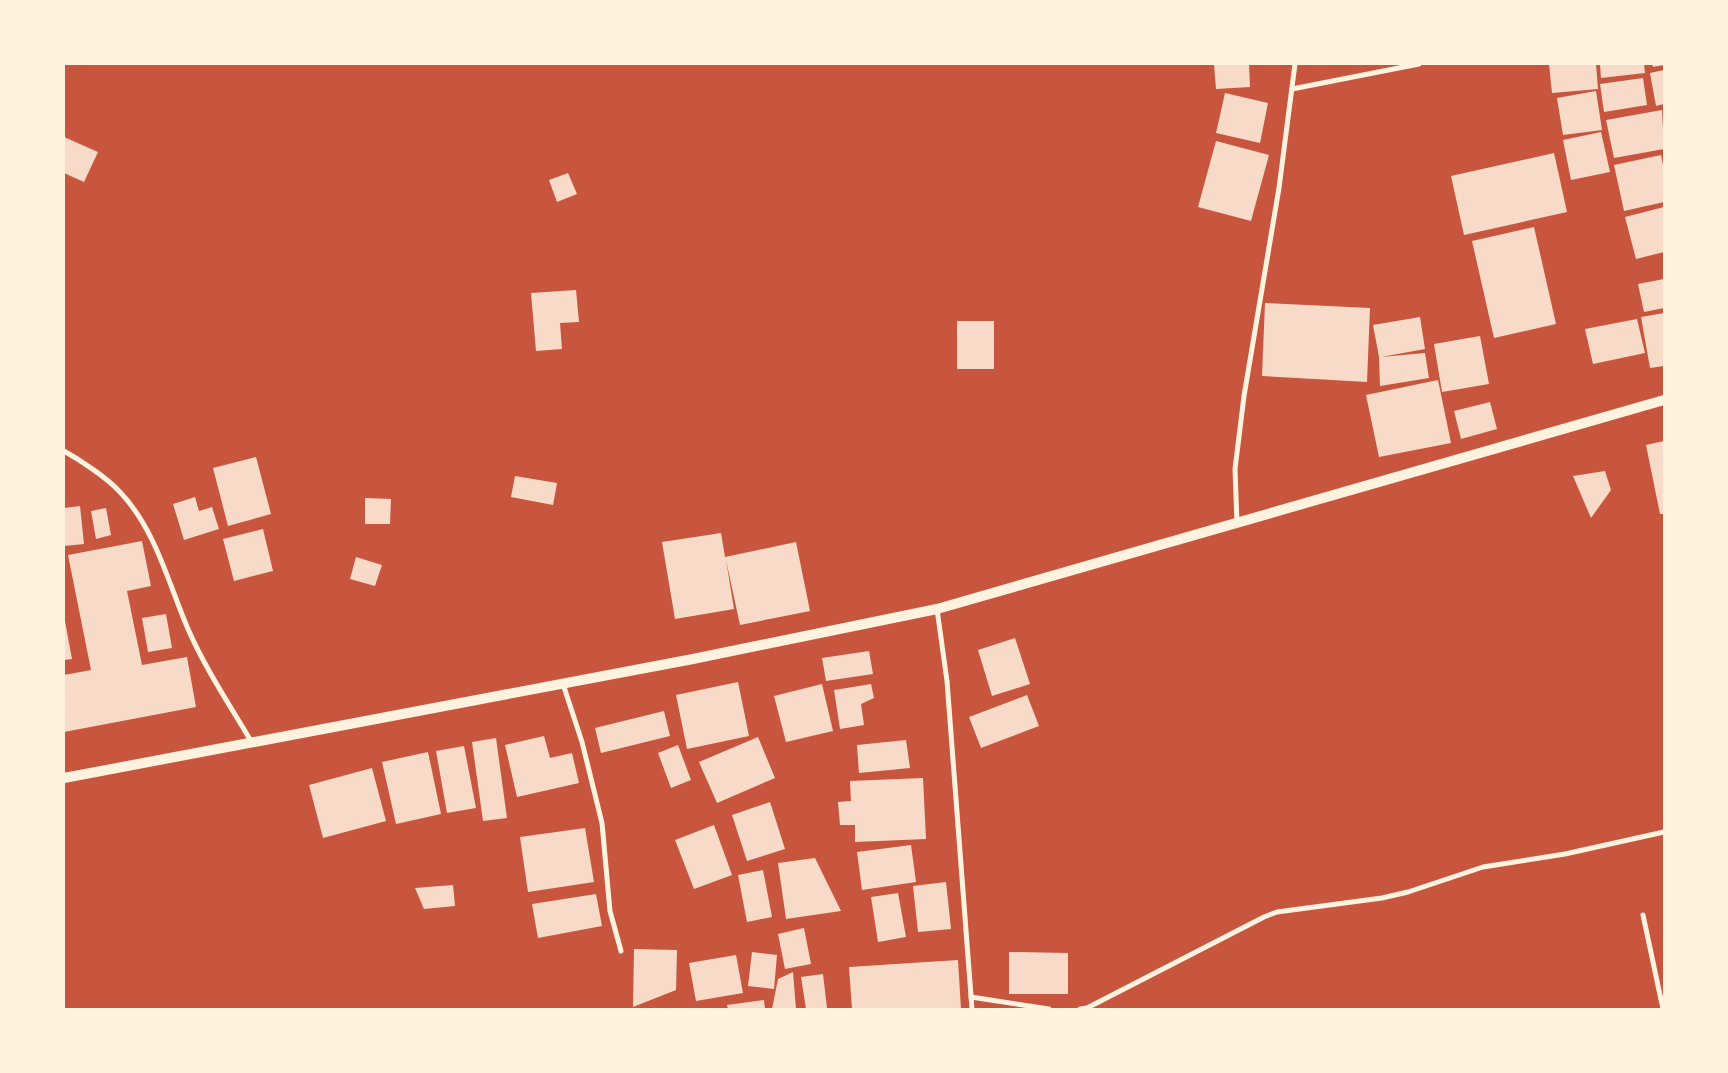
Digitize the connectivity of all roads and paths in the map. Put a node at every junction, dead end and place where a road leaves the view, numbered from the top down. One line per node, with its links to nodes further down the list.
1 (1295, 64): 3 (street)
2 (1419, 64): 3 (street)
3 (1292, 89): 6 (street)
4 (1664, 400): 6 (main road)
5 (64, 450): 9 (street)
6 (1237, 523): 7 (main road)
7 (937, 609): 8 (main road); 14 (street)
8 (562, 683): 9 (main road); 13 (street)
9 (251, 741): 10 (main road)
10 (64, 778)
11 (1664, 832): 17 (street)
12 (1643, 916): 18 (street)
13 (621, 951)
14 (971, 997): 15 (street); 16 (street)
15 (972, 1009)
16 (1049, 1009)
17 (1080, 1009)
18 (1663, 1009)

